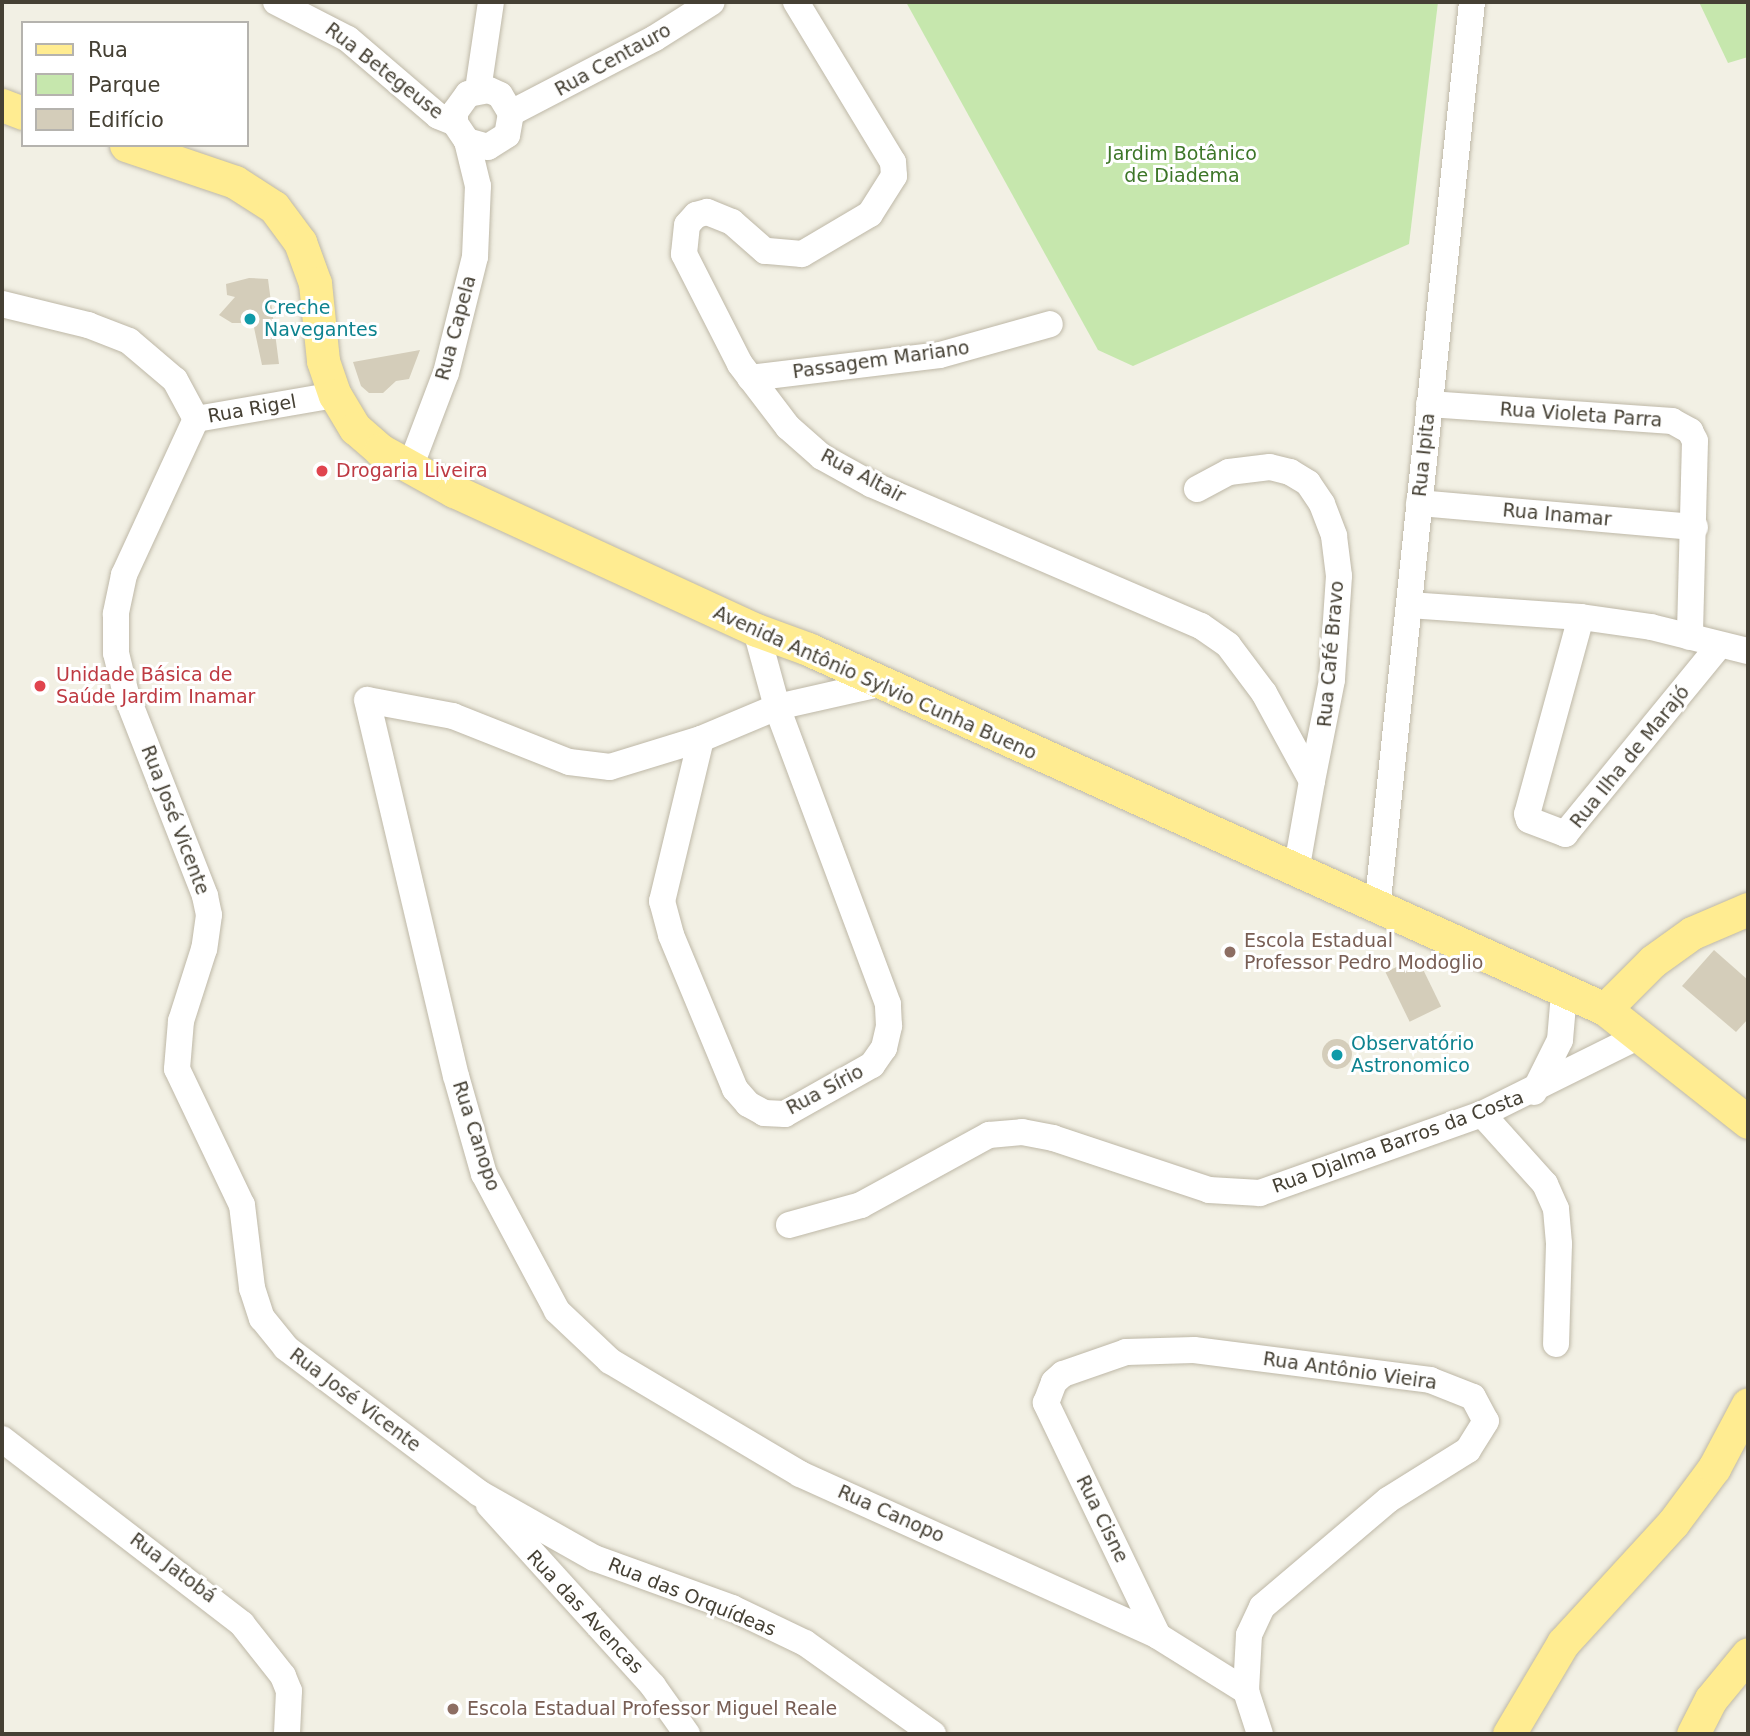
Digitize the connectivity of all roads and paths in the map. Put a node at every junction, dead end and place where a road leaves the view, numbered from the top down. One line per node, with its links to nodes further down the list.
1 (276, 2): 10 (street, Rua Betegeuse)
2 (491, 2): 6 (street)
3 (712, 2): 9 (street, Rua Centauro)
4 (796, 2): 16 (street, Rua Altair)
5 (1472, 2): 18 (street, Rua Ipita)
6 (478, 90): 9 (street); 10 (street)
7 (2, 105): 8 (main road)
8 (21, 112)
9 (511, 113): 11 (street)
10 (461, 132): 11 (street); 13 (street, Rua Capela)
11 (498, 142): 13 (street, Rua Capela)
12 (132, 147): 17 (main road, Avenida Antônio Sylvio Cunha Bueno)
13 (478, 186): 20 (street, Rua Capela)
14 (2, 304): 19 (street, Rua Rigel)
15 (1050, 324): 16 (street, Passagem Mariano)
16 (750, 378): 33 (street, Rua Altair)
17 (335, 395): 19 (street, Rua Rigel); 20 (main road, Avenida Antônio Sylvio Cunha Bueno)
18 (1429, 404): 22 (street, Rua Ipita); 23 (street, Rua Violeta Parra)
19 (196, 419): 48 (street, Rua José Vicente)
20 (411, 465): 26 (main road, Avenida Antônio Sylvio Cunha Bueno)
21 (1198, 489): 33 (street, Rua Café Bravo)
22 (1419, 503): 23 (street, Rua Inamar); 24 (street, Rua Ipita)
23 (1695, 527): 27 (street, Rua Violeta Parra)
24 (1409, 605): 25 (street); 35 (street, Rua Ipita)
25 (1581, 617): 27 (street); 28 (street, Rua Ilha de Marajó)
26 (756, 630): 30 (main road, Avenida Antônio Sylvio Cunha Bueno); 31 (street, Rua Sírio)
27 (1690, 636): 28 (street)
28 (1718, 647): 29 (street)
29 (1748, 651)
30 (879, 684): 31 (street, Rua Canopo); 34 (main road, Avenida Antônio Sylvio Cunha Bueno)
31 (777, 707): 32 (street, Rua Canopo); 32 (street, Rua Sírio)
32 (701, 739): 49 (street, Rua Canopo)
33 (1312, 781): 34 (street)
34 (1296, 872): 35 (main road, Avenida Antônio Sylvio Cunha Bueno)
35 (1377, 909): 37 (main road, Avenida Antônio Sylvio Cunha Bueno)
36 (1748, 909): 38 (main road)
37 (1564, 993): 38 (main road, Avenida Antônio Sylvio Cunha Bueno); 40 (street, Rua Djalma Barros da Costa)
38 (1605, 1009): 39 (main road, Avenida Antônio Sylvio Cunha Bueno)
39 (1641, 1035): 40 (street, Rua Djalma Barros da Costa); 42 (main road, Avenida Antônio Sylvio Cunha Bueno)
40 (1534, 1092): 41 (street, Rua Djalma Barros da Costa)
41 (1482, 1114): 43 (street, Rua Djalma Barros da Costa); 44 (street)
42 (1748, 1122)
43 (789, 1225)
44 (1556, 1345)
45 (1046, 1403): 49 (street, Rua Cisne); 51 (street, Rua Antônio Vieira)
46 (1748, 1404): 56 (main road)
47 (2, 1439): 52 (street, Rua Jatobá)
48 (479, 1493): 53 (street, Rua das Avencas); 54 (street, Rua das Orquídeas)
49 (1158, 1636): 51 (street, Rua Canopo)
50 (1748, 1654): 57 (main road)
51 (1246, 1692): 55 (street)
52 (288, 1734)
53 (687, 1734)
54 (933, 1734)
55 (1259, 1734)
56 (1509, 1734)
57 (1693, 1734)

